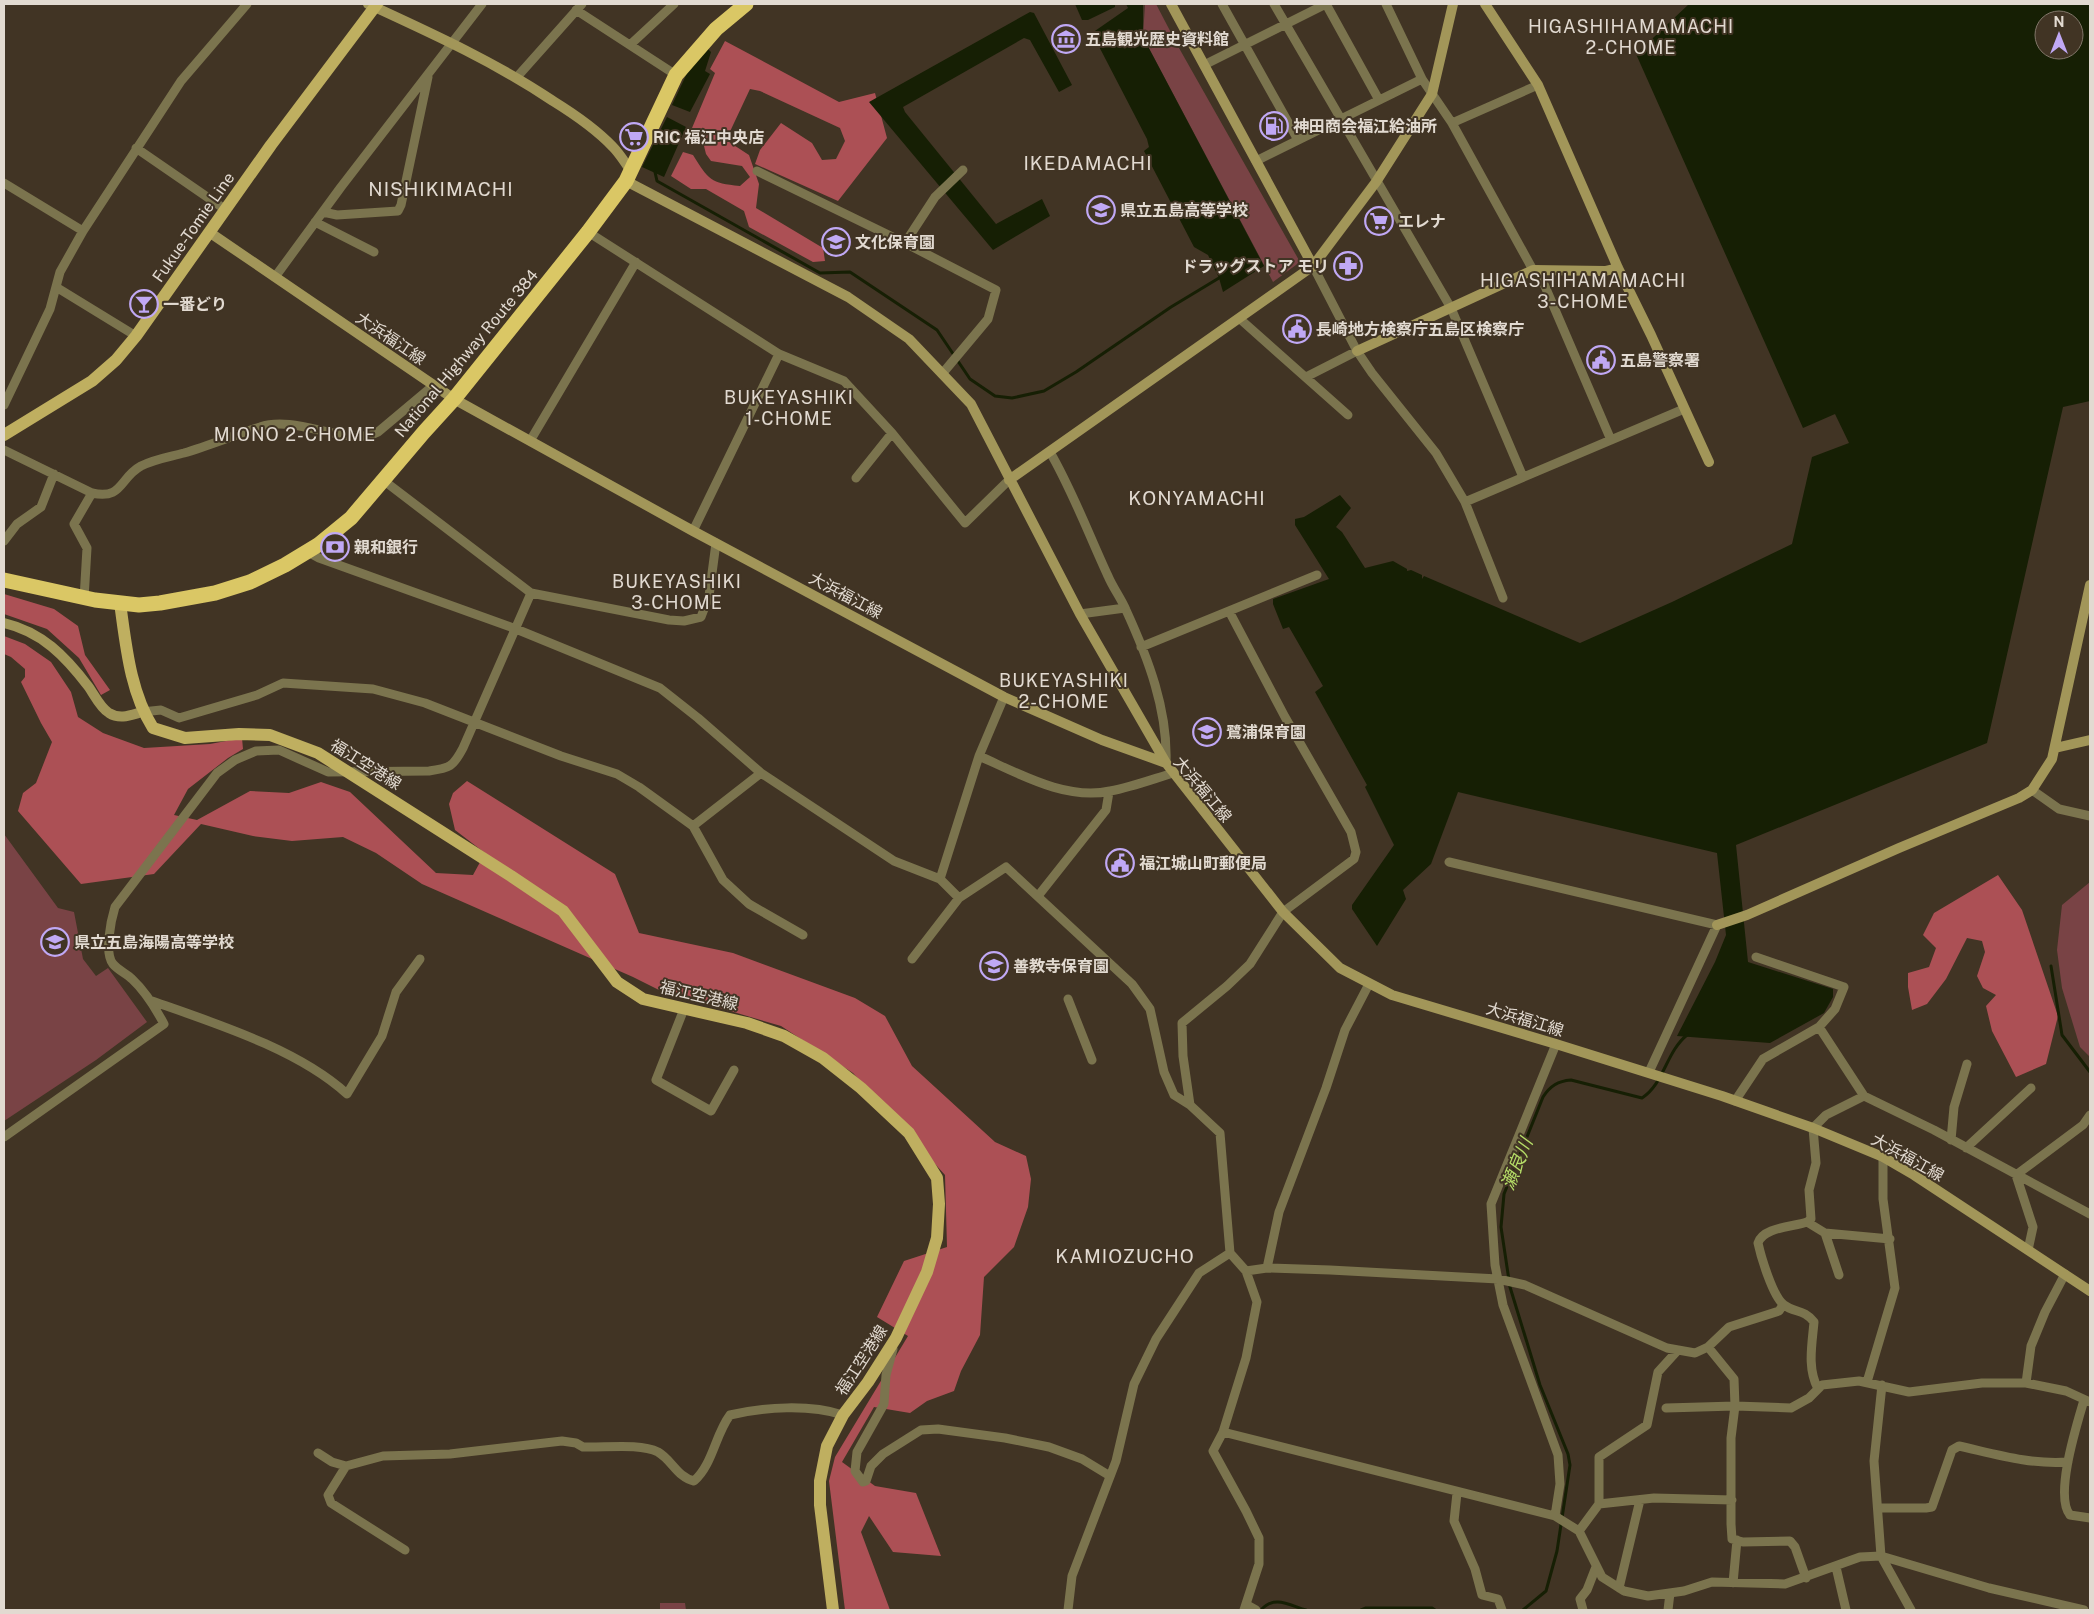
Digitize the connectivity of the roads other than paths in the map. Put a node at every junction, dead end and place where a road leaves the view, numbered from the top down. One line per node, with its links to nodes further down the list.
1 (247, 4): 29 (street)
2 (482, 4): 15 (street)
3 (674, 4): 16 (street)
4 (746, 4): 20 (highway, National Highway Route 384)
5 (1171, 4): 18 (street)
6 (1222, 4): 17 (street)
7 (1274, 4): 14 (street)
8 (1326, 4): 14 (street); 25 (street)
9 (1386, 4): 22 (street)
10 (1453, 4): 24 (street)
11 (1486, 4): 23 (street)
12 (373, 5): 15 (street); 36 (main road, Fukue-Tomie Line)
13 (579, 7): 16 (street); 21 (street)
14 (1286, 24): 17 (street); 26 (street)
15 (452, 44): 19 (street); 21 (street)
16 (631, 44): 20 (street)
17 (1244, 44): 18 (street); 28 (street)
18 (1204, 65): 30 (street)
19 (428, 74): 37 (street); 37 (street)
20 (676, 75): 33 (highway, National Highway Route 384)
21 (517, 77): 33 (street)
22 (1422, 79): 24 (street); 25 (street)
23 (1538, 85): 27 (street); 46 (street)
24 (1432, 94): 27 (street); 35 (street)
25 (1379, 100): 26 (street)
26 (1340, 120): 28 (street); 35 (street)
27 (1452, 123): 47 (street)
28 (1298, 140): 30 (street)
29 (136, 148): 36 (street); 39 (street)
30 (1256, 161): 45 (street)
31 (963, 170): 42 (street)
32 (757, 171): 42 (street)
33 (628, 176): 41 (highway, National Highway Route 384); 55 (street)
34 (4, 182): 39 (street)
35 (1376, 182): 45 (street); 50 (street)
36 (226, 210): 40 (main road, Fukue-Tomie Line)
37 (323, 212): 38 (street)
38 (315, 222): 43 (street); 48 (street)
39 (83, 231): 49 (street)
40 (209, 232): 48 (street, 大浜福江線); 52 (main road, Fukue-Tomie Line)
41 (588, 232): 44 (street); 58 (highway, National Highway Route 384)
42 (905, 243): 55 (street)
43 (374, 252)
44 (636, 262): 54 (street); 65 (street)
45 (1313, 266): 51 (street); 53 (street)
46 (1618, 268): 47 (street); 60 (street)
47 (1536, 270): 50 (street); 64 (street)
48 (275, 277): 57 (street, 大浜福江線)
49 (56, 287): 52 (street); 59 (street)
50 (1451, 308): 53 (street); 70 (street)
51 (1240, 319): 56 (street); 67 (street)
52 (136, 336): 63 (main road, Fukue-Tomie Line)
53 (1357, 351): 56 (street); 75 (street)
54 (779, 354): 62 (street); 76 (street)
55 (942, 374): 73 (street)
56 (1306, 377): 61 (street)
57 (434, 386): 58 (street, 大浜福江線); 74 (street)
58 (454, 400): 65 (street, 大浜福江線); 72 (highway, National Highway Route 384)
59 (4, 405)
60 (1684, 409): 64 (street); 68 (street)
61 (1348, 415)
62 (892, 433): 71 (street); 73 (street)
63 (4, 435)
64 (1611, 440): 70 (street)
65 (530, 441): 76 (street, 大浜福江線)
66 (4, 450): 69 (street)
67 (1050, 452): 73 (street); 87 (street)
68 (1709, 462)
69 (54, 474): 74 (street); 77 (street)
70 (1523, 477): 75 (street)
71 (856, 478)
72 (383, 480): 79 (highway, National Highway Route 384); 83 (street)
73 (1009, 480): 89 (street)
74 (92, 493): 85 (street)
75 (1465, 502): 84 (street)
76 (693, 531): 78 (street, 大浜福江線)
77 (4, 541)
78 (716, 543): 83 (street); 93 (street, 大浜福江線)
79 (308, 552): 86 (highway, National Highway Route 384); 91 (street)
80 (1317, 575): 88 (street)
81 (4, 580): 85 (highway, National Highway Route 384)
82 (2090, 585): 97 (street)
83 (531, 593): 91 (street)
84 (1503, 598)
85 (84, 599): 86 (highway, National Highway Route 384)
86 (120, 603): 94 (main road, 福江空港線)
87 (1125, 608): 89 (street); 92 (street)
88 (1230, 611): 92 (street); 111 (street)
89 (1080, 614): 99 (street)
90 (4, 622): 94 (street)
91 (516, 629): 95 (street); 101 (street)
92 (1141, 647): 99 (street)
93 (1004, 697): 98 (street); 99 (street, 大浜福江線)
94 (142, 712): 95 (street); 100 (main road, 福江空港線)
95 (474, 721): 100 (street); 106 (street)
96 (2090, 740): 97 (street)
97 (2055, 748): 103 (street)
98 (979, 756): 104 (street); 108 (street)
99 (1166, 763): 102 (street, 大浜福江線)
100 (348, 771): 119 (street); 120 (main road, 福江空港線)
101 (761, 773): 106 (street); 108 (street)
102 (1173, 773): 104 (street); 111 (street, 大浜福江線)
103 (2032, 790): 105 (street); 112 (street)
104 (1109, 792): 109 (street)
105 (2090, 816)
106 (694, 826): 113 (street)
107 (1449, 862): 112 (street)
108 (940, 879): 110 (street)
109 (1038, 896): 110 (street); 130 (street)
110 (959, 898): 116 (street)
111 (1283, 912): 117 (street, 大浜福江線); 130 (street)
112 (1717, 924): 126 (street)
113 (803, 935)
114 (1756, 957): 121 (street)
115 (420, 959): 119 (street)
116 (912, 959)
117 (1369, 984): 122 (street, 大浜福江線); 144 (street)
118 (1068, 998): 123 (street)
119 (152, 1001): 133 (street)
120 (684, 1009): 125 (street); 151 (main road, 福江空港線)
121 (1819, 1027): 128 (street); 129 (street)
122 (1556, 1044): 126 (street, 大浜福江線); 148 (street)
123 (1092, 1060)
124 (1967, 1064): 134 (street)
125 (734, 1070)
126 (1649, 1072): 129 (street, 大浜福江線)
127 (2031, 1088): 135 (street)
128 (1864, 1096): 132 (street); 134 (street)
129 (1735, 1101): 132 (street, 大浜福江線)
130 (1190, 1105): 143 (street)
131 (2090, 1115): 137 (street)
132 (1813, 1128): 136 (street, 大浜福江線); 139 (street)
133 (4, 1137)
134 (1952, 1140): 135 (street)
135 (1966, 1148): 137 (street)
136 (1883, 1157): 141 (street); 142 (street, 大浜福江線)
137 (2016, 1175): 138 (street); 142 (street)
138 (2090, 1214)
139 (1807, 1222): 140 (street); 150 (street)
140 (1824, 1233): 141 (street); 147 (street)
141 (1890, 1239): 154 (street)
142 (2028, 1250): 146 (street, 大浜福江線)
143 (1230, 1253): 145 (street); 166 (street)
144 (1267, 1268): 145 (street); 148 (street)
145 (1246, 1271): 162 (street)
146 (2065, 1274): 149 (street, 大浜福江線); 155 (street)
147 (1839, 1275)
148 (1498, 1279): 153 (street); 172 (street)
149 (2090, 1291)
150 (1783, 1304): 152 (street); 157 (street)
151 (896, 1338): 161 (main road, 福江空港線); 166 (street)
152 (1708, 1347): 153 (street); 159 (street)
153 (1678, 1350): 170 (street)
154 (1867, 1382): 156 (street); 157 (street)
155 (2026, 1383): 156 (street); 158 (street)
156 (1882, 1385): 171 (street)
157 (1818, 1389): 159 (street)
158 (2087, 1401): 164 (street)
159 (1735, 1406): 160 (street); 169 (street)
160 (1666, 1408)
161 (843, 1415): 165 (street); 185 (main road, 福江空港線)
162 (1222, 1432): 167 (street); 184 (street)
163 (318, 1454): 165 (street)
164 (2068, 1462): 171 (street); 173 (street)
165 (346, 1466): 176 (street)
166 (1110, 1476): 186 (street)
167 (1457, 1493): 172 (street); 188 (street)
168 (1640, 1500): 169 (street); 170 (street); 182 (street)
169 (1732, 1500): 175 (street)
170 (1599, 1504): 174 (street)
171 (1878, 1508): 177 (street)
172 (1554, 1516): 174 (street)
173 (2090, 1518)
174 (1579, 1531): 178 (street)
175 (1737, 1540): 180 (street); 181 (street)
176 (405, 1550)
177 (1881, 1556): 179 (street); 192 (street); 193 (street)
178 (1596, 1567): 182 (street); 189 (street)
179 (1836, 1567): 180 (street); 191 (street)
180 (1806, 1578): 181 (street)
181 (1733, 1583): 183 (street)
182 (1619, 1588): 183 (street)
183 (1670, 1593): 190 (street)
184 (1246, 1608): 187 (street)
185 (833, 1610)
186 (1068, 1610)
187 (1256, 1610)
188 (1502, 1610)
189 (1583, 1610)
190 (1668, 1610)
191 (1846, 1610)
192 (1911, 1610)
193 (2084, 1610)

